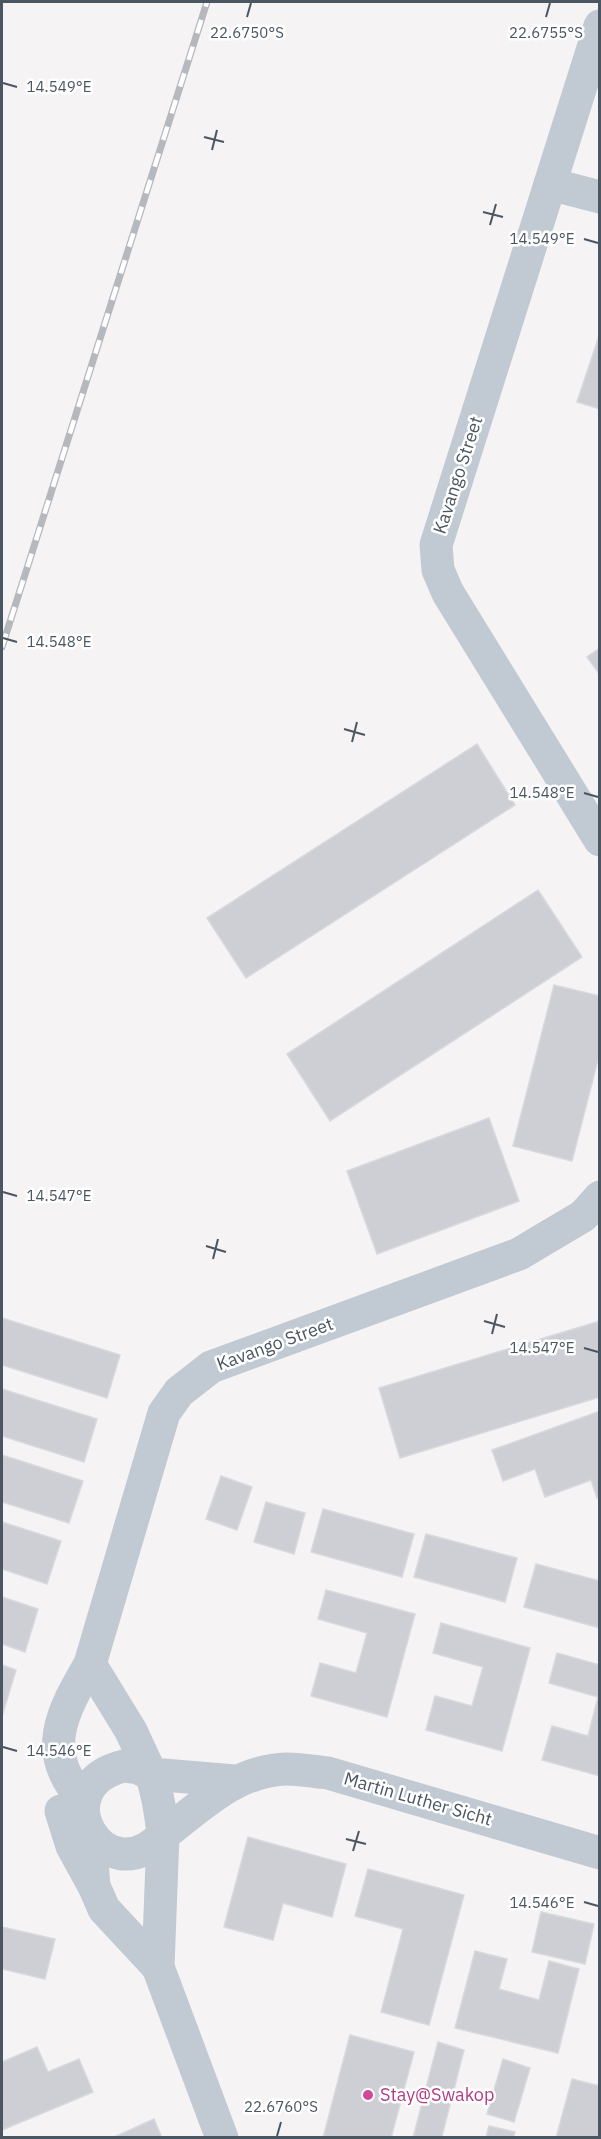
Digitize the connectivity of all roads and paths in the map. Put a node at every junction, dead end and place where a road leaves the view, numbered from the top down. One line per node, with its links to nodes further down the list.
1 (600, 26): 2 (street, Kavango Street)
2 (550, 184): 3 (street); 4 (street, Kavango Street)
3 (600, 197)
4 (600, 840)
5 (600, 1197): 6 (street, Kavango Street)
6 (90, 1664): 7 (street, Kavango Street); 8 (street)
7 (58, 1731): 10 (street, Kavango Street); 14 (street)
8 (151, 1773): 9 (street, Martin Luther Sicht); 10 (street); 12 (street)
9 (235, 1781): 12 (street, Martin Luther Sicht); 13 (street, Martin Luther Sicht)
10 (84, 1800): 11 (street)
11 (90, 1834): 12 (street); 14 (street)
12 (163, 1835): 15 (street)
13 (600, 1853)
14 (94, 1886): 15 (street)
15 (159, 1967): 16 (street)
16 (222, 2138)

